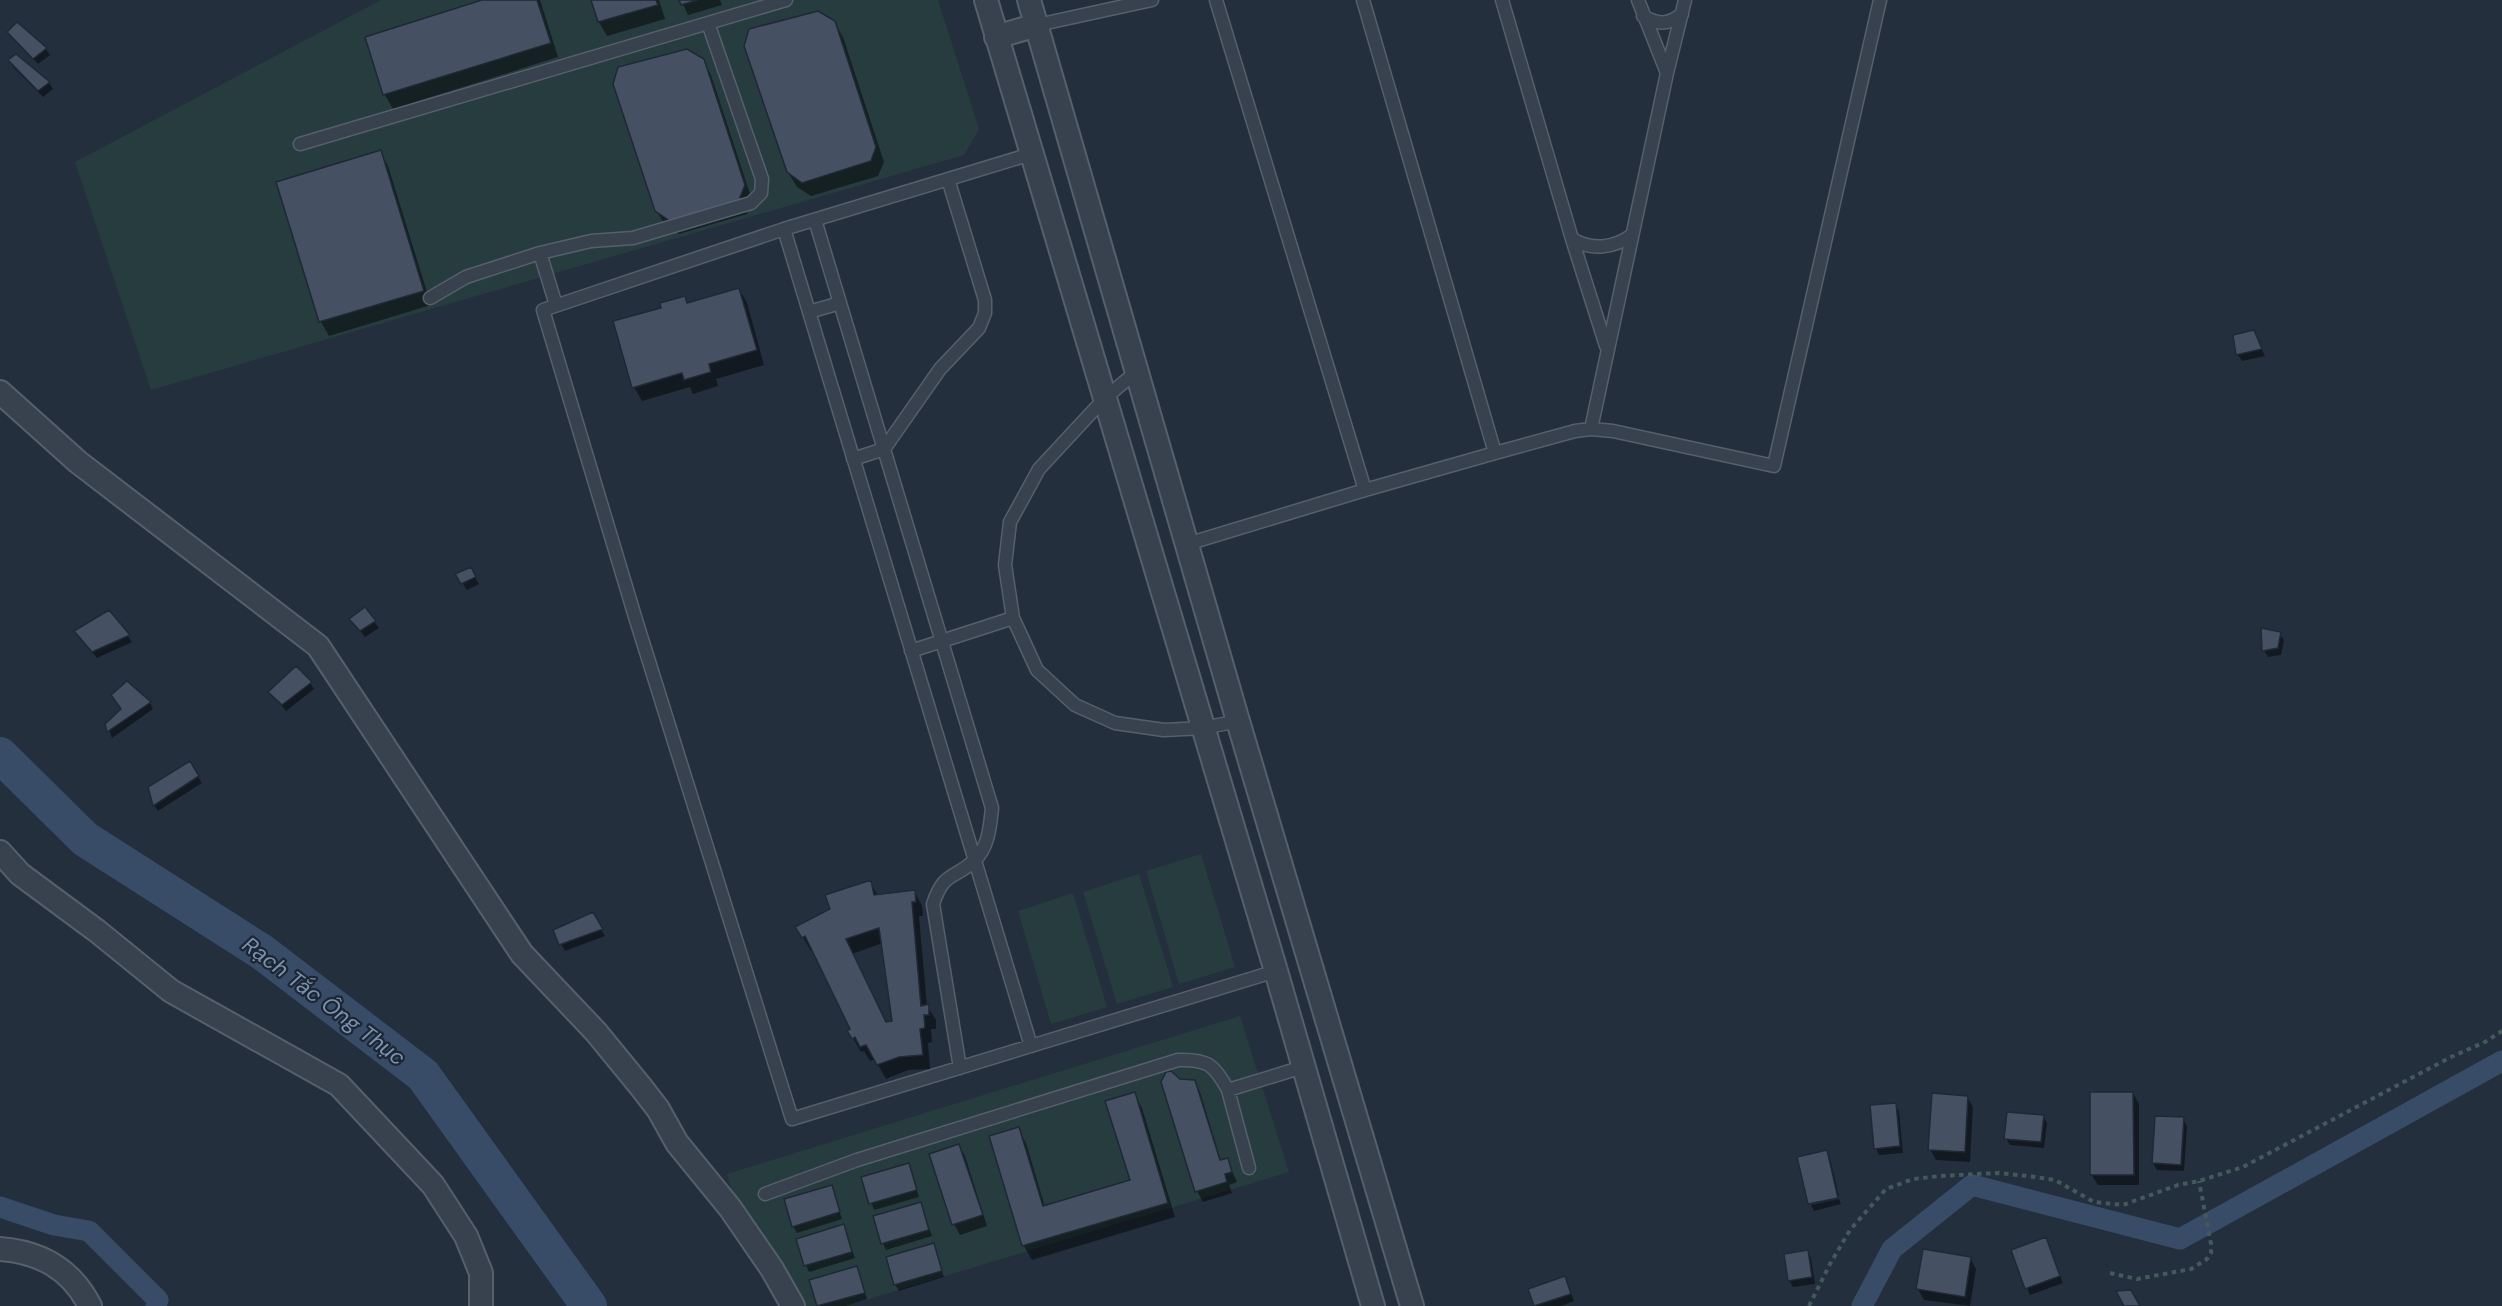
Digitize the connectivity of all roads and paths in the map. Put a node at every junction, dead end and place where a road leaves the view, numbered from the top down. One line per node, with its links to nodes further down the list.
1 (786, 0): 13 (lane)
2 (986, 0): 15 (street)
3 (1029, 0): 14 (street)
4 (1152, 0): 14 (lane)
5 (1215, 0): 37 (lane)
6 (1363, 0): 35 (lane)
7 (1502, 0): 23 (lane)
8 (1638, 0): 12 (lane)
9 (1685, 0): 11 (lane)
10 (1880, 0): 33 (lane)
11 (1682, 14): 12 (lane); 16 (lane)
12 (1643, 16): 16 (lane)
13 (708, 23): 17 (lane); 24 (lane)
14 (1037, 25): 15 (street); 30 (street)
15 (996, 37): 18 (street)
16 (1667, 73): 22 (lane)
17 (300, 144)
18 (1031, 154): 19 (lane); 32 (street)
19 (948, 179): 20 (lane); 34 (lane)
20 (815, 220): 21 (lane); 26 (lane)
21 (784, 230): 27 (lane); 28 (lane)
22 (1632, 235): 23 (lane); 29 (lane)
23 (1572, 239): 29 (lane)
24 (540, 253): 25 (lane); 27 (lane)
25 (430, 298)
26 (840, 303): 28 (lane); 34 (lane)
27 (556, 305): 52 (lane)
28 (809, 312): 36 (lane)
29 (1607, 349): 33 (lane)
30 (1136, 372): 32 (lane); 38 (street)
31 (0, 392): 61 (street)
32 (1104, 399): 39 (street); 40 (lane)
33 (1591, 429): 35 (lane)
34 (884, 449): 36 (lane); 41 (lane)
35 (1495, 453): 37 (lane)
36 (853, 459): 42 (lane)
37 (1365, 490): 38 (lane)
38 (1187, 544): 39 (street); 43 (street)
39 (1151, 555): 44 (street)
40 (1013, 618): 41 (lane); 44 (lane)
41 (941, 641): 42 (lane); 46 (lane)
42 (911, 651): 46 (lane)
43 (1238, 721): 44 (lane); 50 (street)
44 (1203, 728): 47 (street)
45 (0, 852): 60 (street)
46 (975, 860): 49 (lane); 52 (lane)
47 (1276, 970): 49 (lane); 51 (street)
48 (2502, 1031): 55 (path)
49 (1031, 1046): 52 (lane)
50 (1338, 1058): 51 (street); 63 (street)
51 (1303, 1067): 53 (lane); 62 (street)
52 (960, 1068)
53 (1228, 1090): 54 (lane); 56 (lane)
54 (1249, 1168)
55 (2199, 1181): 58 (path); 64 (path)
56 (765, 1194)
57 (0, 1249): 59 (street)
58 (2110, 1273)
59 (90, 1306)
60 (481, 1306)
61 (793, 1306)
62 (1373, 1306)
63 (1412, 1306)
64 (1809, 1306)

